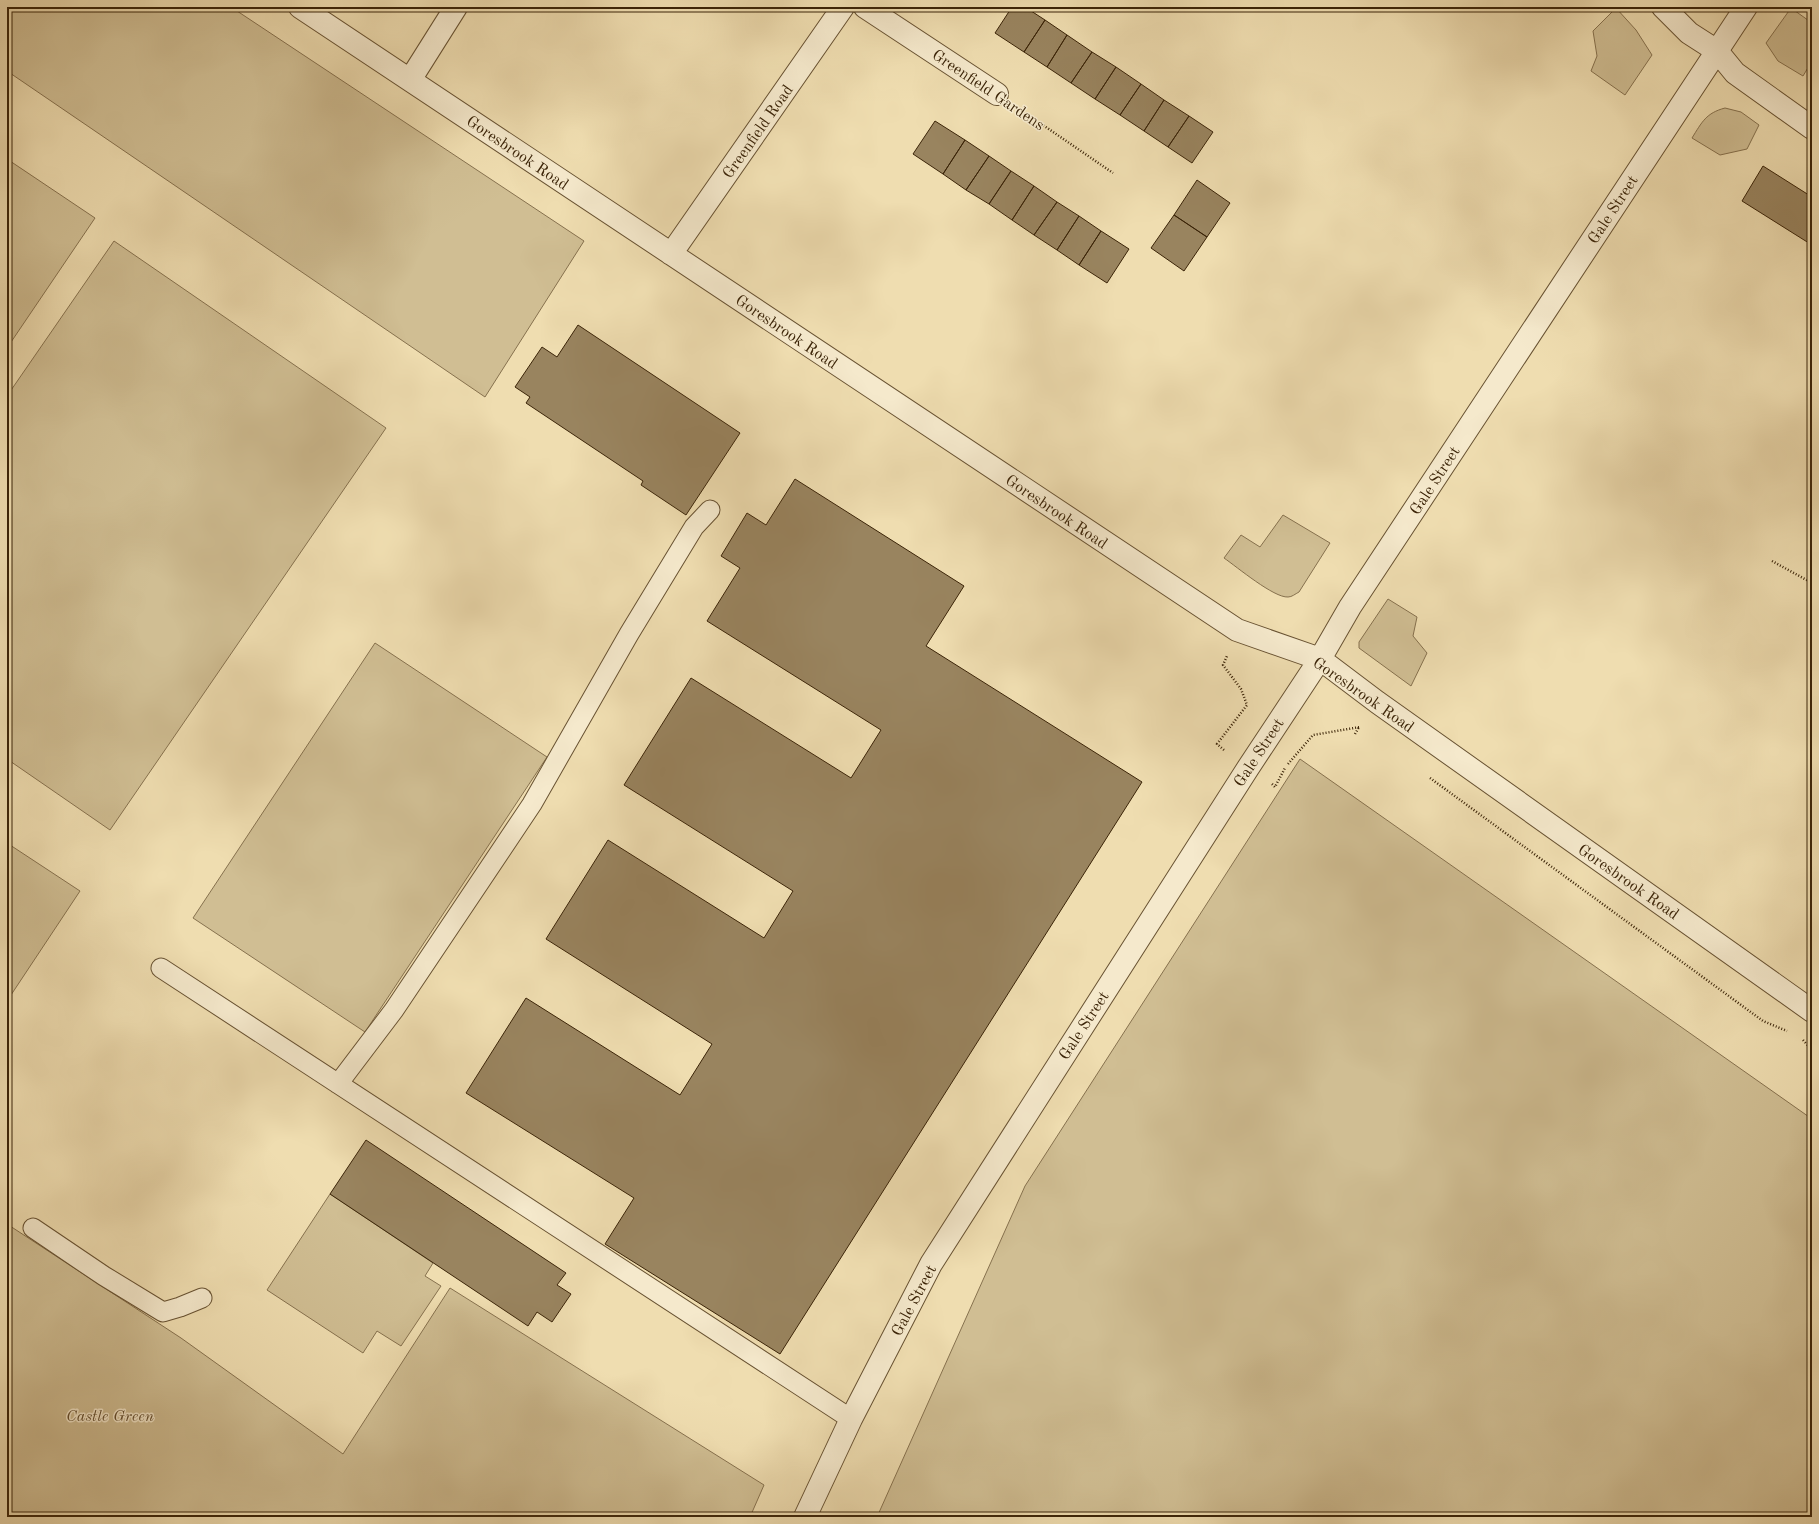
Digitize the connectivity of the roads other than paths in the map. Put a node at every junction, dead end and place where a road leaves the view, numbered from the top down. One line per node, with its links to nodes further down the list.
1 (300, 7): 8 (street, Goresbrook Road)
2 (456, 7): 8 (street)
3 (843, 7): 11 (street, Greenfield Road)
4 (865, 7): 9 (street, Greenfield Gardens)
5 (1663, 7): 7 (street)
6 (1746, 7): 7 (street, Gale Street)
7 (1717, 51): 10 (street); 13 (street, Gale Street)
8 (410, 80): 11 (street, Goresbrook Road)
9 (997, 94)
10 (1812, 128)
11 (671, 254): 13 (street, Goresbrook Road)
12 (710, 510): 16 (lane)
13 (1320, 659): 15 (street, Goresbrook Road); 19 (street, Gale Street)
14 (161, 968): 16 (lane)
15 (1812, 1011)
16 (338, 1084): 19 (lane)
17 (33, 1228): 18 (lane)
18 (202, 1298)
19 (851, 1419): 20 (street, Gale Street)
20 (805, 1517)

